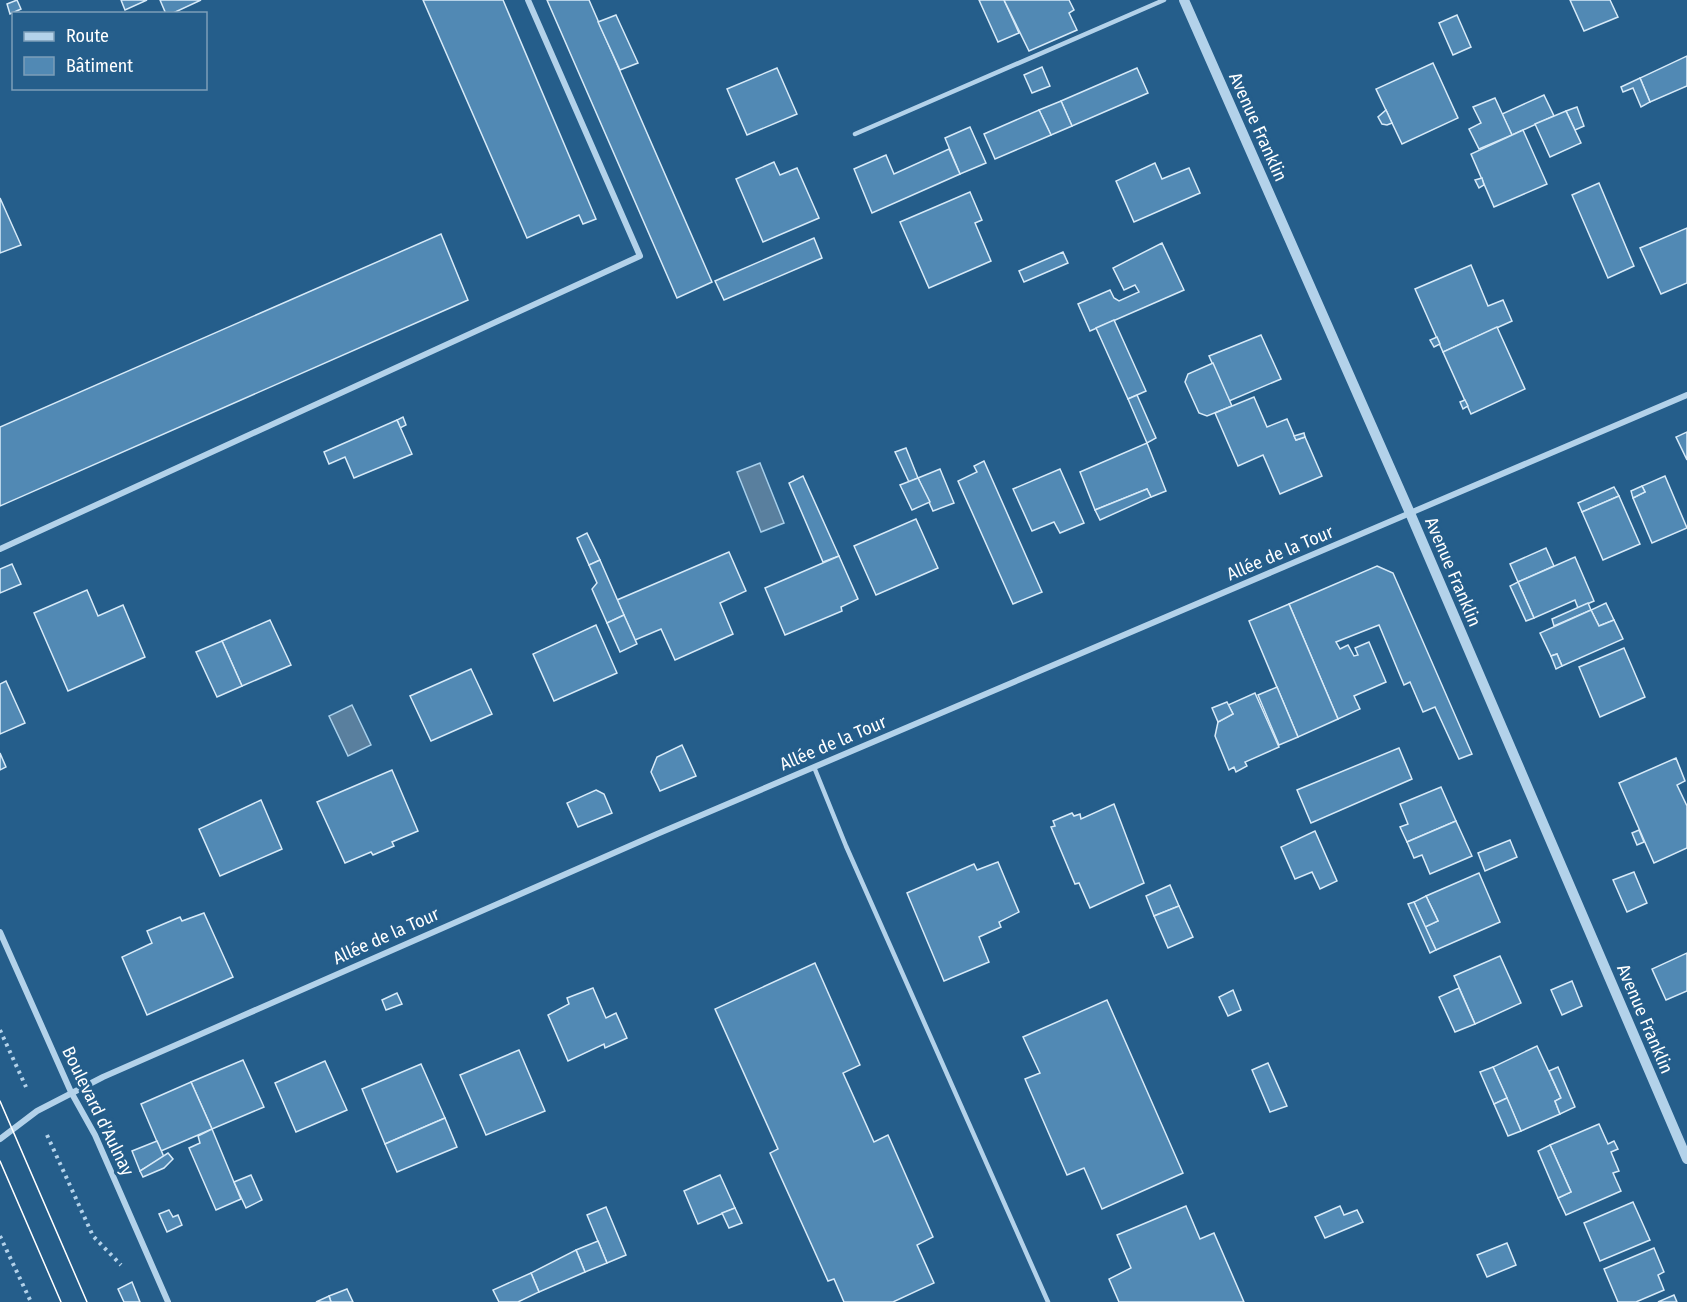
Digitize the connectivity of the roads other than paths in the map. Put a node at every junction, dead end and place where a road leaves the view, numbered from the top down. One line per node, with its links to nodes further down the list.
1 (528, 0): 7 (street)
2 (1164, 0): 4 (lane)
3 (1184, 0): 6 (street, Avenue Franklin)
4 (855, 134)
5 (1687, 395): 6 (street, Allée de la Tour)
6 (1410, 513): 8 (street, Allée de la Tour); 12 (street, Avenue Franklin)
7 (0, 549)
8 (814, 767): 10 (street, Allée de la Tour); 14 (lane)
9 (0, 932): 10 (street, Boulevard d'Aulnay)
10 (71, 1092): 11 (street, Allée de la Tour); 13 (street, Boulevard d'Aulnay)
11 (0, 1139)
12 (1687, 1159)
13 (168, 1302)
14 (1048, 1302)

